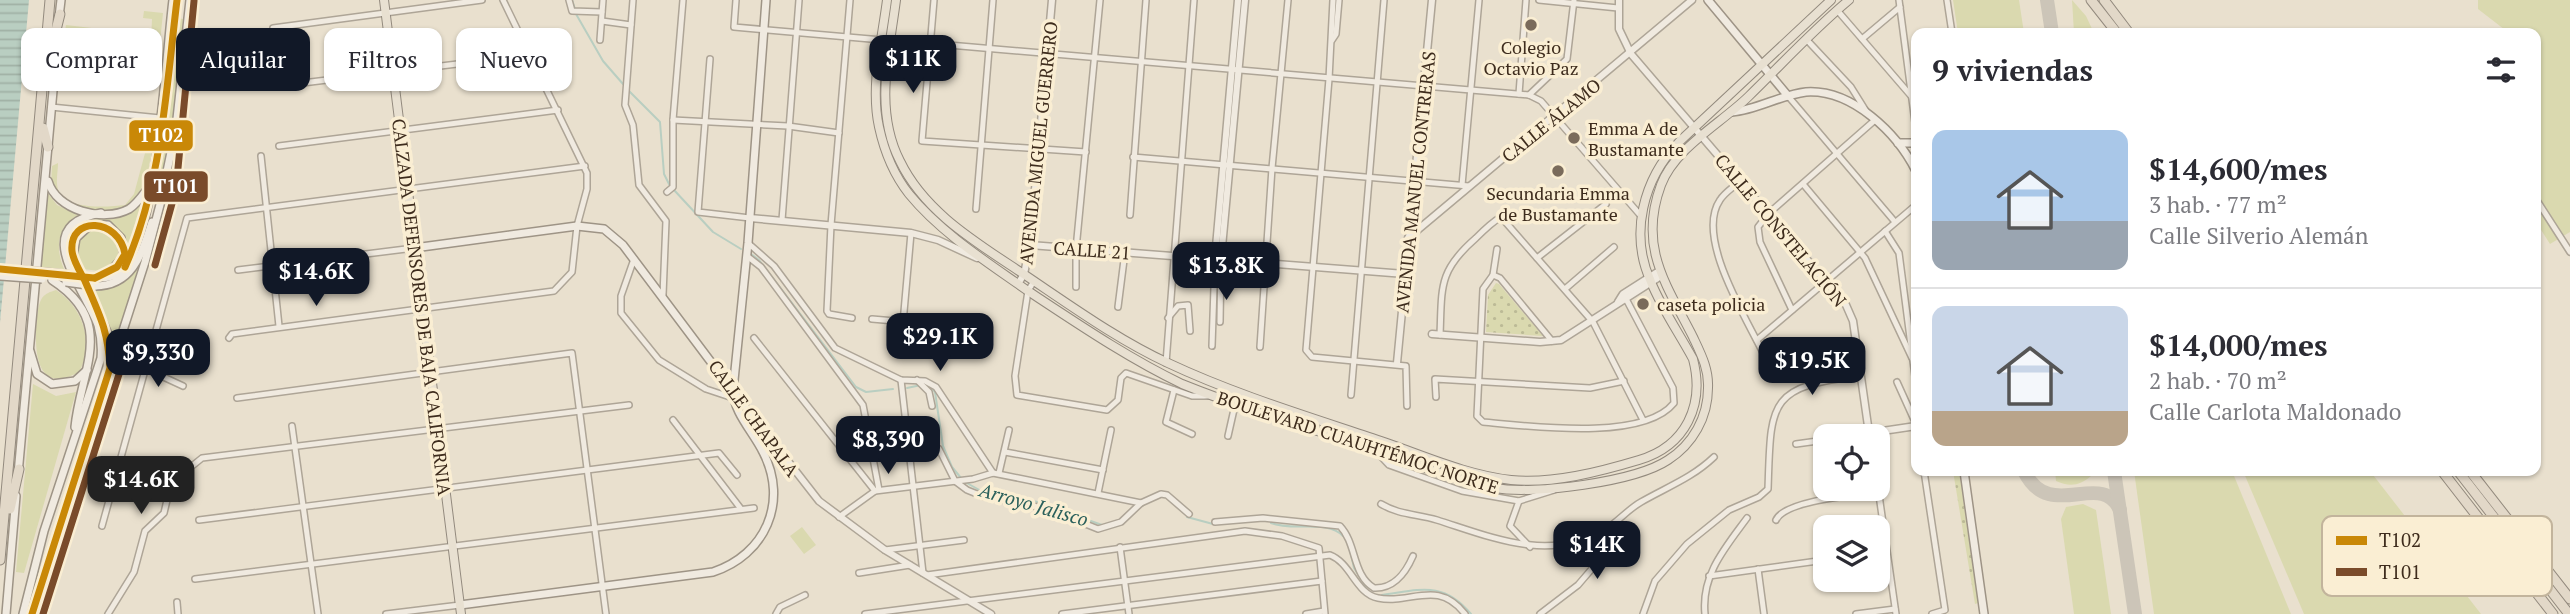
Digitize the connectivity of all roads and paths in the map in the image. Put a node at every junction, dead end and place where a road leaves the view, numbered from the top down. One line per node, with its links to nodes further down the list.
1 (50, 0): 50 (highway)
2 (61, 0): 47 (main road)
3 (173, 0): 96 (main road)
4 (191, 0): 125 (main road)
5 (384, 0): 46 (main road, CALZADA DEFENSORES DE BAJA CALIFORNIA)
6 (482, 0): 46 (street)
7 (503, 0): 54 (street)
8 (569, 0): 45 (street)
9 (603, 0): 45 (street)
10 (633, 0): 49 (street)
11 (683, 0): 97 (street)
12 (736, 0): 58 (street)
13 (766, 0): 58 (main road)
14 (799, 0): 59 (street)
15 (850, 0): 60 (street)
16 (887, 0): 64 (main road, BOULEVARD CUAUHTÉMOC NORTE)
17 (896, 0): 64 (main road, BOULEVARD CUAUHTÉMOC NORTE)
18 (934, 0): 66 (street)
19 (993, 0): 67 (street)
20 (1052, 0): 69 (street, AVENIDA MIGUEL GUERRERO)
21 (1100, 0): 71 (street)
22 (1146, 0): 72 (street)
23 (1194, 0): 74 (street)
24 (1238, 0): 75 (street)
25 (1245, 0): 76 (street)
26 (1288, 0): 78 (street)
27 (1333, 0): 65 (street)
28 (1339, 0): 65 (street)
29 (1384, 0): 80 (street)
30 (1432, 0): 81 (street, AVENIDA MANUEL CONTRERAS)
31 (1479, 0): 86 (street)
32 (1526, 0): 87 (street)
33 (1539, 0): 41 (street)
34 (1692, 0): 68 (street, CALLE ÁLAMO)
35 (1708, 0): 73 (main road)
36 (1831, 0): 73 (main road, BOULEVARD CUAUHTÉMOC NORTE)
37 (1849, 0): 44 (main road, BOULEVARD CUAUHTÉMOC NORTE)
38 (1947, 0): 55 (street)
39 (2091, 0): 56 (highway)
40 (2104, 0): 57 (highway)
41 (1574, 1): 43 (street); 88 (street)
42 (1899, 3): 62 (street); 82 (street)
43 (1619, 4): 68 (street)
44 (1837, 10): 61 (main road, BOULEVARD CUAUHTÉMOC NORTE); 62 (street)
45 (602, 12): 48 (street)
46 (385, 13): 52 (street); 53 (main road, CALZADA DEFENSORES DE BAJA CALIFORNIA)
47 (60, 14): 51 (highway); 91 (main road)
48 (601, 21): 49 (street); 63 (street)
49 (631, 25): 186 (street)
50 (47, 28)
51 (56, 28)
52 (273, 28)
53 (387, 28)
54 (517, 28)
55 (1951, 28)
56 (2113, 28)
57 (2125, 28)
58 (764, 30): 59 (street); 101 (main road)
59 (796, 33): 60 (street); 102 (street)
60 (847, 37): 64 (street); 105 (street)
61 (1806, 38): 77 (main road, BOULEVARD CUAUHTÉMOC NORTE); 94 (street)
62 (1862, 39): 90 (street)
63 (600, 40)
64 (886, 40): 66 (street); 164 (main road, BOULEVARD CUAUHTÉMOC NORTE); 172 (main road, BOULEVARD CUAUHTÉMOC NORTE)
65 (1332, 40): 79 (street)
66 (930, 44): 67 (street); 110 (street)
67 (988, 50): 69 (street); 110 (street)
68 (1631, 54): 95 (street, CALLE ÁLAMO); 103 (street, CALLE CONSTELACIÓN)
69 (1047, 55): 71 (street); 112 (street, AVENIDA MIGUEL GUERRERO)
70 (710, 59): 100 (street)
71 (1094, 59): 72 (street); 113 (street)
72 (1141, 63): 74 (street); 116 (street)
73 (1763, 66): 77 (main road); 103 (main road, BOULEVARD CUAUHTÉMOC NORTE)
74 (1189, 68): 75 (street); 117 (street)
75 (1230, 71): 76 (street); 118 (street)
76 (1239, 71): 78 (street); 118 (street)
77 (1770, 75): 89 (main road); 93 (main road, BOULEVARD CUAUHTÉMOC NORTE)
78 (1282, 76): 79 (street); 121 (street)
79 (1329, 79): 80 (street); 122 (street)
80 (1377, 82): 81 (street); 124 (street)
81 (1425, 86): 86 (street); 126 (street, AVENIDA MANUEL CONTRERAS)
82 (1911, 90)
83 (42, 91): 99 (highway)
84 (395, 91): 104 (main road, CALZADA DEFENSORES DE BAJA CALIFORNIA)
85 (549, 91): 92 (street)
86 (1470, 91): 87 (street); 130 (street)
87 (1519, 94): 88 (street)
88 (1529, 95): 95 (street)
89 (1788, 96): 93 (main road); 94 (main road); 114 (street)
90 (1911, 96)
91 (51, 107): 96 (street); 111 (main road)
92 (558, 110): 104 (street); 120 (street)
93 (1732, 112): 106 (main road, BOULEVARD CUAUHTÉMOC NORTE)
94 (1868, 114): 98 (main road)
95 (1554, 117): 130 (street, CALLE ÁLAMO); 141 (street)
96 (160, 118): 129 (main road)
97 (673, 120): 100 (street); 132 (street)
98 (1875, 120): 107 (main road); 114 (street)
99 (41, 122): 111 (highway); 302 (highway)
100 (707, 122): 101 (street); 142 (street)
101 (757, 124): 102 (street); 142 (main road)
102 (788, 126): 105 (street); 143 (street)
103 (1694, 128): 106 (street, CALLE CONSTELACIÓN); 141 (main road, BOULEVARD CUAUHTÉMOC NORTE)
104 (400, 131): 109 (street); 131 (main road, CALZADA DEFENSORES DE BAJA CALIFORNIA)
105 (839, 134): 145 (street)
106 (1702, 137): 127 (street, CALLE CONSTELACIÓN); 171 (main road, BOULEVARD CUAUHTÉMOC NORTE)
107 (1898, 143): 108 (main road); 119 (main road)
108 (1911, 144)
109 (279, 146)
110 (980, 146): 112 (street); 136 (street)
111 (48, 147): 123 (main road)
112 (1039, 151): 113 (street); 151 (street, AVENIDA MIGUEL GUERRERO)
113 (1086, 152): 154 (street)
114 (1838, 153): 128 (street); 144 (street)
115 (261, 156): 134 (street)
116 (1133, 157): 117 (street); 140 (street)
117 (1182, 162): 118 (street); 160 (street)
118 (1227, 164): 121 (street); 161 (street)
119 (1911, 164)
120 (584, 166): 131 (street); 146 (street)
121 (1272, 168): 122 (street); 165 (street)
122 (1322, 172): 124 (street); 166 (street)
123 (46, 175): 138 (main road); 200 (main road)
124 (1369, 176): 126 (street); 170 (street)
125 (167, 178): 179 (main road); 218 (main road)
126 (1415, 180): 130 (street); 149 (street, AVENIDA MANUEL CONTRERAS)
127 (1740, 181): 139 (street, CALLE CONSTELACIÓN); 205 (street)
128 (1802, 184): 139 (street); 157 (street)
129 (150, 185): 138 (main road); 179 (main road)
130 (1465, 186): 149 (street, CALLE ÁLAMO)
131 (407, 188): 134 (street); 153 (main road, CALZADA DEFENSORES DE BAJA CALIFORNIA)
132 (670, 189)
133 (1606, 204): 162 (street)
134 (268, 207): 167 (street); 219 (street)
135 (2541, 207): 158 (street)
136 (976, 209)
137 (1911, 209): 144 (street)
138 (101, 213): 251 (main road)
139 (1769, 213): 181 (street, CALLE CONSTELACIÓN); 190 (street)
140 (1130, 215)
141 (1641, 216): 178 (main road, BOULEVARD CUAUHTÉMOC NORTE)
142 (750, 218): 143 (street); 150 (main road)
143 (782, 220): 145 (street)
144 (1895, 222): 147 (street)
145 (831, 225): 148 (street); 191 (street)
146 (578, 226): 153 (main road); 163 (main road, CALLE CHAPALA); 189 (street)
147 (1885, 231): 157 (street); 211 (street)
148 (911, 233): 164 (street); 196 (street)
149 (1408, 238): 173 (street, AVENIDA MANUEL CONTRERAS)
150 (748, 243): 159 (main road); 222 (street)
151 (1030, 245): 154 (street, CALLE 21); 172 (street, AVENIDA MIGUEL GUERRERO)
152 (1614, 247): 184 (street)
153 (414, 248): 167 (street); 189 (main road, CALZADA DEFENSORES DE BAJA CALIFORNIA)
154 (1076, 249): 156 (street, CALLE 21); 183 (street)
155 (1497, 249): 174 (street)
156 (1125, 252): 160 (street, CALLE 21); 188 (street)
157 (1860, 252): 181 (street); 212 (street)
158 (2570, 252)
159 (746, 256): 229 (main road); 274 (street)
160 (1173, 256): 161 (street, CALLE 21); 192 (street)
161 (1218, 258): 165 (street, CALLE 21); 194 (street); 208 (street)
162 (1537, 258): 184 (street); 201 (street)
163 (634, 259): 186 (main road, CALLE CHAPALA); 229 (street)
164 (986, 262): 182 (main road, BOULEVARD CUAUHTÉMOC NORTE)
165 (1266, 262): 166 (street, CALLE 21); 209 (street)
166 (1313, 266): 170 (street, CALLE 21); 214 (street)
167 (272, 267): 169 (street); 197 (street)
168 (0, 269): 176 (main road, bridge)
169 (238, 270)
170 (1361, 271): 173 (street, CALLE 21); 214 (street)
171 (1660, 273): 178 (street); 273 (main road, BOULEVARD CUAUHTÉMOC NORTE)
172 (1024, 274): 180 (main road, BOULEVARD CUAUHTÉMOC NORTE); 182 (street, AVENIDA MIGUEL GUERRERO)
173 (1405, 274): 216 (street, AVENIDA MANUEL CONTRERAS)
174 (1493, 275): 204 (street); 206 (street)
175 (0, 276): 176 (main road, bridge)
176 (43, 276): 177 (main road); 179 (main road, bridge)
177 (52, 280): 179 (main road, bridge); 217 (main road)
178 (1650, 280): 187 (street); 187 (street); 215 (main road, BOULEVARD CUAUHTÉMOC NORTE)
179 (92, 281): 218 (main road)
180 (1034, 281): 185 (street); 215 (main road, BOULEVARD CUAUHTÉMOC NORTE)
181 (1826, 282): 190 (street); 207 (street, CALLE CONSTELACIÓN)
182 (1018, 284): 185 (main road, BOULEVARD CUAUHTÉMOC NORTE)
183 (1076, 287)
184 (1565, 289): 195 (street)
185 (1028, 290): 228 (street); 230 (main road, BOULEVARD CUAUHTÉMOC NORTE)
186 (663, 295): 229 (main road, CALLE CHAPALA)
187 (1625, 297): 195 (street); 241 (street)
188 (1118, 307)
189 (422, 308): 197 (street); 220 (main road, CALZADA DEFENSORES DE BAJA CALIFORNIA)
190 (1792, 310): 205 (street)
191 (852, 318)
192 (1168, 318): 199 (street); 215 (street)
193 (872, 319): 196 (street)
194 (1220, 322)
195 (1592, 322): 206 (street); 223 (street)
196 (903, 323): 198 (street)
197 (279, 326): 202 (street)
198 (963, 327)
199 (1190, 331)
200 (29, 332): 217 (main road); 260 (main road)
201 (1436, 334): 204 (street)
202 (229, 338)
203 (754, 338): 274 (street)
204 (1481, 339): 206 (street); 224 (street)
205 (1757, 340): 213 (street)
206 (1552, 341)
207 (1856, 343): 210 (street); 221 (street, CALLE CONSTELACIÓN)
208 (1212, 346)
209 (1260, 347)
210 (1818, 347)
211 (1911, 350)
212 (1911, 356)
213 (1766, 359)
214 (1354, 361): 216 (street); 231 (street)
215 (1166, 363)
216 (1397, 363): 237 (street)
217 (89, 367): 251 (main road)
218 (110, 368): 335 (main road)
219 (144, 368): 227 (street); 293 (street)
220 (431, 370): 233 (street); 238 (street); 245 (main road, CALZADA DEFENSORES DE BAJA CALIFORNIA)
221 (1861, 376): 242 (street, CALLE CONSTELACIÓN); 350 (street)
222 (901, 380): 226 (street); 271 (street)
223 (1624, 381): 224 (street); 241 (street)
224 (1479, 382): 232 (street); 241 (street)
225 (1897, 382): 239 (street)
226 (920, 384): 236 (street); 263 (street)
227 (183, 386)
228 (1174, 390): 230 (street); 249 (street)
229 (733, 394): 287 (street, CALLE CHAPALA); 319 (main road)
230 (1210, 395): 235 (main road, BOULEVARD CUAUHTÉMOC NORTE)
231 (1350, 395)
232 (1436, 397)
233 (237, 398)
234 (629, 405): 238 (street)
235 (1235, 405): 250 (street); 256 (main road, BOULEVARD CUAUHTÉMOC NORTE)
236 (932, 406)
237 (1407, 406)
238 (581, 410): 245 (street); 261 (street)
239 (1911, 414)
240 (673, 420): 258 (street)
241 (1643, 420)
242 (1868, 424)
243 (292, 426): 254 (street)
244 (1911, 426): 248 (street)
245 (438, 429): 254 (street); 272 (main road, CALZADA DEFENSORES DE BAJA CALIFORNIA)
246 (1009, 430): 257 (street)
247 (1111, 430): 262 (street)
248 (1890, 430)
249 (1192, 434)
250 (1228, 436)
251 (74, 439): 334 (main road)
252 (1813, 442): 253 (street)
253 (1797, 444)
254 (294, 447): 280 (street); 336 (street)
255 (939, 449): 270 (street)
256 (1374, 449): 273 (main road, BOULEVARD CUAUHTÉMOC NORTE); 276 (street)
257 (1006, 452): 262 (street); 263 (street)
258 (699, 455): 261 (street); 264 (street); 282 (street)
259 (1714, 457): 295 (street)
260 (19, 469): 302 (highway); 333 (main road)
261 (588, 470): 272 (street); 294 (street)
262 (1103, 470): 275 (street)
263 (996, 473): 270 (street); 275 (street)
264 (737, 475)
265 (1925, 476): 354 (street)
266 (1965, 476): 355 (main road)
267 (2446, 476): 284 (highway)
268 (2462, 476): 285 (highway)
269 (2474, 476): 286 (highway)
270 (956, 481): 271 (street); 278 (street)
271 (913, 486): 274 (street); 298 (street)
272 (445, 488): 280 (street); 299 (main road, CALZADA DEFENSORES DE BAJA CALIFORNIA)
273 (1553, 490): 276 (street)
274 (877, 491): 287 (street)
275 (1098, 493): 278 (street)
276 (1519, 501): 301 (street)
277 (1820, 501): 290 (street)
278 (1141, 503): 283 (street)
279 (1381, 504): 301 (street)
280 (304, 506): 289 (street); 308 (street)
281 (754, 508): 282 (street)
282 (741, 509): 294 (street)
283 (1189, 514)
284 (2477, 516)
285 (2493, 516)
286 (2505, 516)
287 (839, 517): 303 (street, CALLE CHAPALA)
288 (1747, 518): 314 (street)
289 (199, 520)
290 (1776, 520)
291 (1231, 521): 292 (street); 296 (street); 320 (street)
292 (1215, 522)
293 (102, 526)
294 (596, 528): 299 (street); 319 (street)
295 (1603, 531): 301 (street); 349 (street)
296 (1229, 533): 300 (street); 304 (street)
297 (964, 540): 298 (street)
298 (920, 545): 303 (street); 313 (street)
299 (452, 546): 308 (street); 330 (main road, CALZADA DEFENSORES DE BAJA CALIFORNIA)
300 (1120, 547): 313 (street); 318 (street)
301 (1530, 547)
302 (1, 549): 306 (highway)
303 (885, 550): 309 (street, CALLE CHAPALA)
304 (1320, 556): 317 (street); 318 (street); 324 (street)
305 (1413, 556): 320 (street)
306 (0, 560)
307 (1813, 562): 310 (street)
308 (312, 564): 316 (street); 338 (street)
309 (910, 565): 312 (street); 313 (street, CALLE CHAPALA)
310 (1758, 569): 314 (street); 352 (street)
311 (1890, 571): 331 (street)
312 (859, 573)
313 (925, 574): 326 (street, CALLE CHAPALA)
314 (1709, 576): 351 (street)
315 (2552, 576): 325 (highway)
316 (195, 579)
317 (1322, 580): 329 (street); 332 (street)
318 (1125, 581): 326 (street); 329 (street)
319 (603, 587): 330 (main road); 340 (street)
320 (1374, 588): 324 (street)
321 (2552, 591): 357 (highway)
322 (806, 595): 341 (street)
323 (2539, 596): 356 (highway)
324 (1374, 598): 348 (street)
325 (2570, 599)
326 (968, 601): 328 (street); 344 (street, CALLE CHAPALA)
327 (177, 602): 337 (street)
328 (927, 606): 342 (street); 343 (street)
329 (1128, 607): 345 (street); 346 (street)
330 (460, 609): 339 (street)
331 (1896, 611): 353 (street)
332 (1324, 613): 347 (street)
333 (6, 614)
334 (23, 614)
335 (34, 614)
336 (108, 614)
337 (178, 614)
338 (318, 614)
339 (386, 614)
340 (606, 614)
341 (776, 614)
342 (865, 614)
343 (928, 614)
344 (991, 614)
345 (1062, 614)
346 (1129, 614)
347 (1306, 614)
348 (1465, 614)
349 (1540, 614)
350 (1643, 614)
351 (1705, 614)
352 (1765, 614)
353 (1856, 614)
354 (1932, 614)
355 (1984, 614)
356 (2553, 614)
357 (2570, 614)

